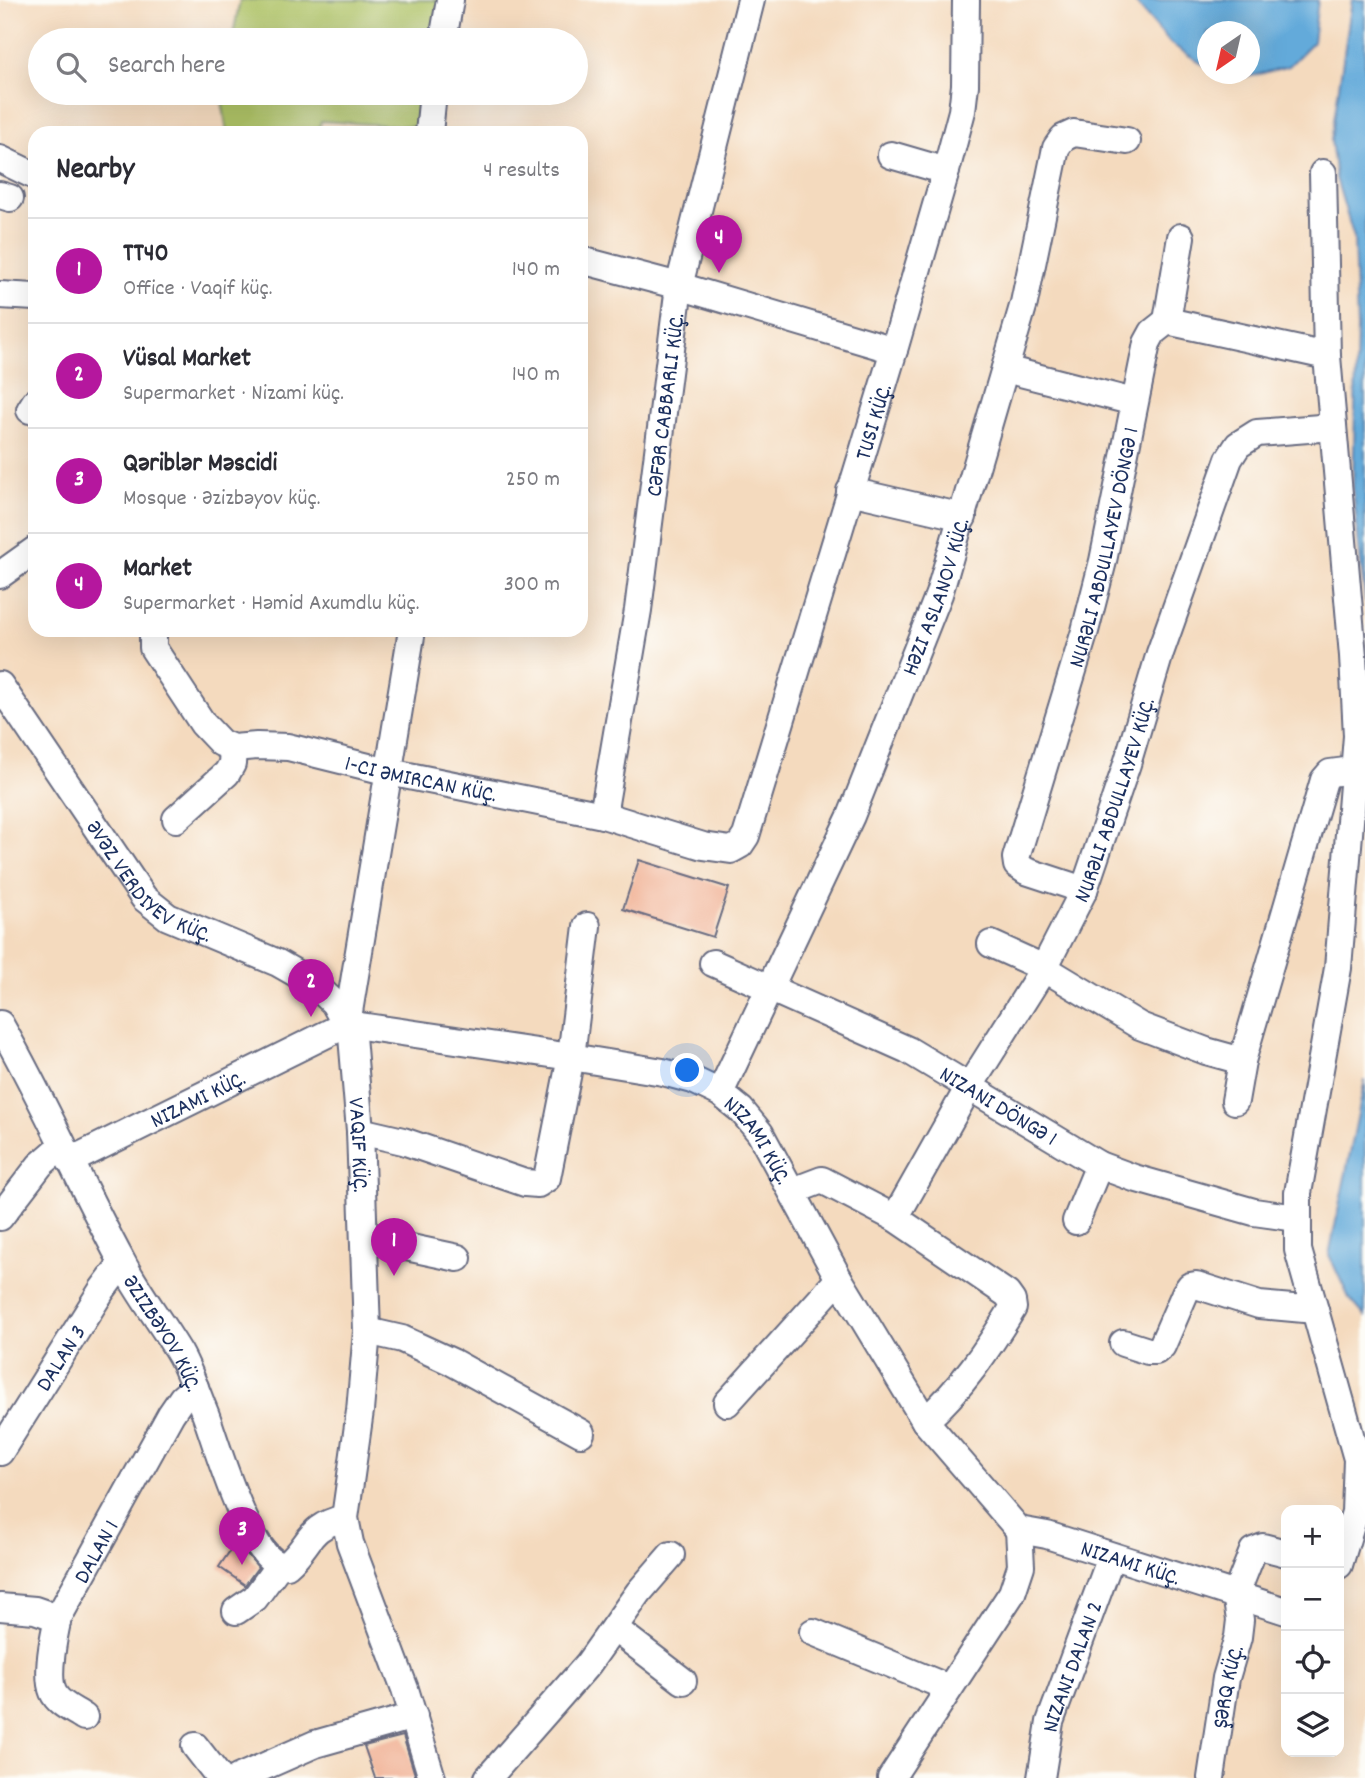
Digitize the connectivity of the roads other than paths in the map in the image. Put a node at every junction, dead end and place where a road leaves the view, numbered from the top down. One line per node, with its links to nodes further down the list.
1 (450, 0): 4 (street)
2 (751, 0): 15 (street)
3 (966, 0): 10 (street, TUSI KÜÇ.)
4 (445, 28)
5 (432, 105): 6 (street)
6 (430, 126)
7 (1127, 141): 21 (street, HƏZI ASLANOV KÜÇ.)
8 (891, 155): 10 (street)
9 (0, 159): 11 (street)
10 (946, 171): 19 (street, TUSI KÜÇ.)
11 (28, 173)
12 (1323, 173): 20 (street)
13 (1181, 237): 18 (street)
14 (588, 262): 15 (street)
15 (679, 286): 19 (street); 34 (street)
16 (0, 295): 17 (street)
17 (28, 297)
18 (1167, 321): 20 (street); 22 (street, NURƏLI ABDULLAYEV DÖNGƏ 1)
19 (894, 350): 24 (street, TUSI KÜÇ.)
20 (1327, 356): 23 (street)
21 (1005, 369): 22 (street); 25 (street, HƏZI ASLANOV KÜÇ.)
22 (1134, 402): 37 (street, NURƏLI ABDULLAYEV DÖNGƏ 1)
23 (1333, 427): 32 (street); 37 (street, NURƏLI ABDULLAYEV KÜÇ.)
24 (850, 491): 25 (street); 36 (street, TUSI KÜÇ.)
25 (963, 517): 42 (street, HƏZI ASLANOV KÜÇ.)
26 (28, 555): 27 (street)
27 (0, 575)
28 (153, 637): 31 (street)
29 (411, 637): 33 (street, VAQIF KÜÇ.)
30 (0, 685): 43 (street, ƏVƏZ VERDIYEV KÜÇ.)
31 (233, 748): 33 (street, 1-CI ƏMIRCAN KÜÇ.); 35 (street)
32 (1353, 770): 46 (street); 56 (street)
33 (389, 772): 34 (street, 1-CI ƏMIRCAN KÜÇ.); 43 (street, VAQIF KÜÇ.)
34 (603, 816): 36 (street, 1-CI ƏMIRCAN KÜÇ.)
35 (176, 818)
36 (746, 836)
37 (1084, 890): 41 (street, NURƏLI ABDULLAYEV KÜÇ.)
38 (587, 926): 45 (street)
39 (991, 944): 41 (street)
40 (713, 963): 42 (street, NIZANI DÖNGƏ 1)
41 (1044, 968): 46 (street); 47 (street, NURƏLI ABDULLAYEV KÜÇ.)
42 (769, 990): 47 (street, NIZANI DÖNGƏ 1); 48 (street, HƏZI ASLANOV KÜÇ.)
43 (347, 1024): 45 (street, NIZAMI KÜÇ.); 50 (street, VAQIF KÜÇ.); 51 (street, NIZAMI KÜÇ.)
44 (0, 1025): 51 (street, ƏZIZBƏYOV KÜÇ.)
45 (571, 1057): 48 (street, NIZAMI KÜÇ.); 50 (street)
46 (1242, 1061): 49 (street)
47 (969, 1087): 52 (street, NIZANI DÖNGƏ 1); 55 (street, NURƏLI ABDULLAYEV KÜÇ.)
48 (720, 1093): 53 (street, NIZAMI KÜÇ.)
49 (1235, 1101)
50 (359, 1131): 58 (street, VAQIF KÜÇ.)
51 (66, 1154): 54 (street, NIZAMI KÜÇ.); 60 (street, ƏZIZBƏYOV KÜÇ.)
52 (1099, 1165): 56 (street, NIZANI DÖNGƏ 1); 57 (street)
53 (793, 1191): 55 (street); 61 (street, NIZAMI KÜÇ.)
54 (0, 1217)
55 (894, 1218): 67 (street)
56 (1297, 1218): 62 (street)
57 (1076, 1221)
58 (364, 1238): 59 (street); 63 (street, VAQIF KÜÇ.)
59 (458, 1258)
60 (122, 1263): 65 (street, ƏZIZBƏYOV KÜÇ.); 69 (street, DALAN 3)
61 (839, 1279): 66 (street); 67 (street, NIZAMI KÜÇ.)
62 (1315, 1310): 64 (street); 72 (street)
63 (366, 1331): 68 (street); 70 (street, VAQIF KÜÇ.)
64 (1124, 1343)
65 (195, 1387): 76 (street, ƏZIZBƏYOV KÜÇ.); 81 (street, DALAN 1)
66 (727, 1403)
67 (925, 1421): 71 (street, NIZAMI KÜÇ.)
68 (581, 1433)
69 (0, 1452)
70 (345, 1518): 76 (street); 86 (street, VAQIF KÜÇ.)
71 (1019, 1530): 75 (street, NIZAMI KÜÇ.); 85 (street)
72 (1344, 1548)
73 (1281, 1552): 77 (street)
74 (671, 1555): 82 (street)
75 (1111, 1557): 77 (street, NIZAMI KÜÇ.); 94 (street, NIZANI DALAN 2)
76 (279, 1565): 80 (street)
77 (1236, 1594): 79 (street, NIZAMI KÜÇ.); 95 (street, ŞƏRQ KÜÇ.)
78 (0, 1606): 81 (street)
79 (1281, 1609)
80 (236, 1611)
81 (58, 1618): 87 (street, DALAN 1)
82 (614, 1628): 84 (street); 92 (street)
83 (813, 1632): 85 (street)
84 (683, 1681)
85 (949, 1688): 93 (street)
86 (414, 1716): 90 (street); 91 (street, VAQIF KÜÇ.)
87 (84, 1717)
88 (195, 1746): 89 (street)
89 (220, 1778)
90 (238, 1778)
91 (432, 1778)
92 (488, 1778)
93 (891, 1778)
94 (1041, 1778)
95 (1211, 1778)

